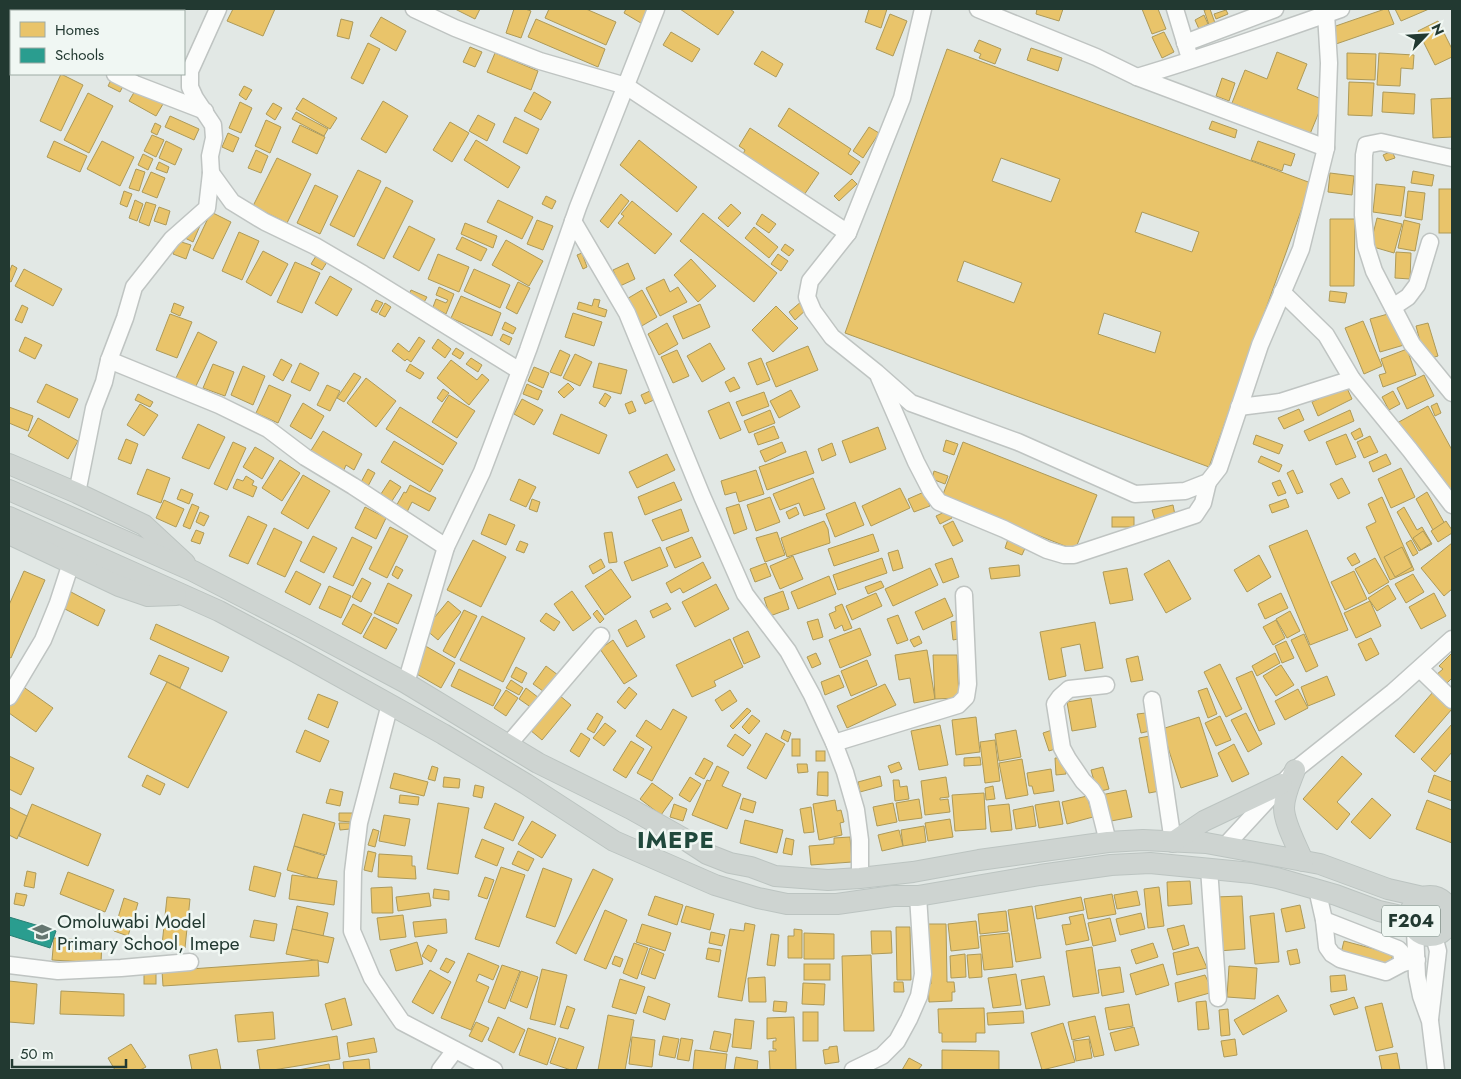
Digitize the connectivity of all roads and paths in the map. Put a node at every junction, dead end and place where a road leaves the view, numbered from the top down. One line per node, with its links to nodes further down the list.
1 (218, 9): 15 (street)
2 (414, 9): 14 (street)
3 (656, 9): 14 (street)
4 (923, 9): 20 (street)
5 (978, 9): 13 (street)
6 (1175, 9): 10 (street)
7 (1275, 9): 9 (street)
8 (1334, 11): 11 (street); 16 (street)
9 (1241, 15): 10 (street)
10 (1185, 43): 11 (street)
11 (1190, 61): 13 (street)
12 (117, 75): 15 (street)
13 (1136, 77): 16 (street)
14 (626, 86): 19 (street); 20 (street)
15 (204, 111): 18 (street)
16 (1326, 148): 22 (street)
17 (1452, 158): 23 (street)
18 (212, 173): 24 (street); 25 (street)
19 (573, 221): 25 (street); 51 (street)
20 (848, 233): 26 (street)
21 (1430, 242): 23 (street)
22 (1282, 292): 27 (street); 29 (street)
23 (1393, 307): 28 (street)
24 (108, 360): 33 (street); 37 (street)
25 (520, 371): 37 (street)
26 (877, 373): 31 (street); 31 (street)
27 (1352, 379): 29 (street); 34 (street)
28 (1452, 393)
29 (1239, 407): 31 (street)
30 (9, 464): 33 (main road)
31 (1208, 482)
32 (9, 490): 39 (main road, F204)
33 (77, 493): 39 (main road)
34 (1452, 505)
35 (9, 517): 40 (main road, F204)
36 (9, 534): 38 (main road)
37 (446, 547): 45 (street)
38 (71, 563): 40 (main road); 47 (street)
39 (193, 571): 45 (main road, F204)
40 (184, 595): 50 (main road, F204)
41 (964, 596): 51 (street)
42 (601, 636): 52 (street)
43 (1452, 639): 44 (street)
44 (1420, 668): 49 (street); 53 (street)
45 (406, 683): 52 (main road, F204)
46 (1106, 685): 54 (street)
47 (9, 697)
48 (1152, 700): 55 (street)
49 (1452, 700)
50 (390, 704): 61 (main road, F204); 71 (street)
51 (834, 743): 59 (street)
52 (508, 745): 59 (main road, F204)
53 (1289, 777): 55 (main road); 56 (street); 57 (main road)
54 (1108, 842): 55 (main road, F204); 59 (main road, F204)
55 (1173, 842): 56 (main road, F204)
56 (1225, 846): 57 (main road, F204)
57 (1303, 861): 62 (main road, F204)
58 (1209, 868): 60 (main road, F204); 61 (main road, F204); 69 (street)
59 (860, 878)
60 (1317, 889): 64 (street); 65 (main road, F204)
61 (918, 896): 74 (street)
62 (1423, 897): 63 (main road, F204); 65 (main road, F204)
63 (1450, 907): 65 (main road, F204)
64 (1324, 920): 67 (street); 67 (street)
65 (1430, 931): 67 (street); 70 (street)
66 (190, 962): 68 (street)
67 (1410, 962): 70 (street)
68 (9, 964)
69 (1218, 998)
70 (1430, 1021): 75 (street)
71 (455, 1050): 72 (street); 73 (street)
72 (440, 1070)
73 (494, 1070)
74 (854, 1070)
75 (1436, 1070)

